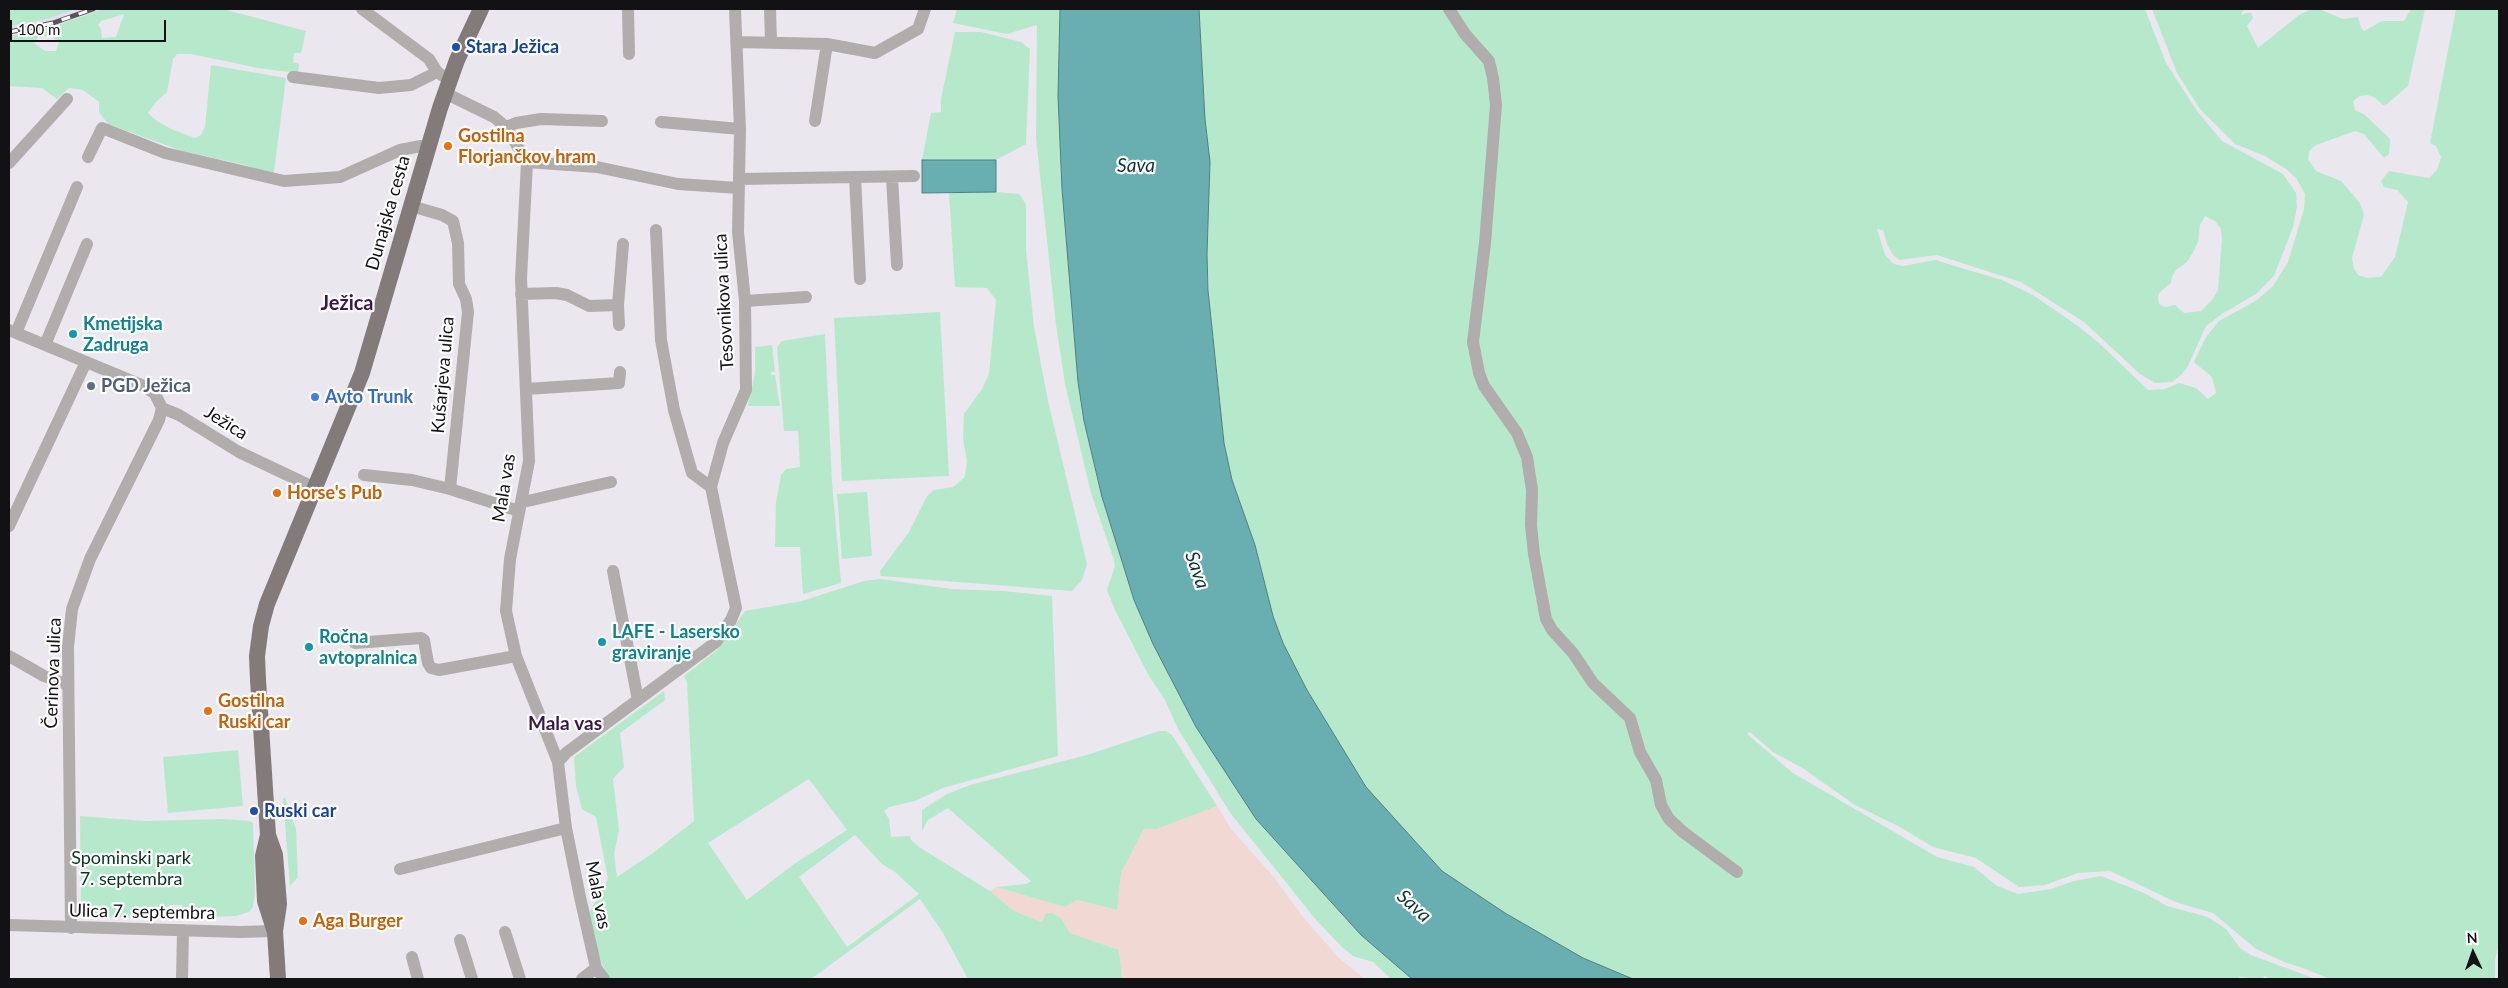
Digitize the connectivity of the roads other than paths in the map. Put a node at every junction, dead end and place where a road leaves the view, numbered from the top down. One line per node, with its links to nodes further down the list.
1 (362, 9): 13 (street)
2 (481, 9): 13 (main road, Dunajska cesta)
3 (628, 9): 11 (street)
4 (735, 9): 9 (street, Tesovnikova ulica)
5 (770, 9): 8 (street)
6 (926, 9): 10 (street)
7 (1449, 9): 62 (street)
8 (771, 41): 9 (street); 10 (street)
9 (737, 42): 19 (street, Tesovnikova ulica)
10 (827, 44): 16 (street)
11 (629, 54)
12 (293, 77): 13 (street)
13 (444, 81): 18 (street); 20 (main road, Dunajska cesta)
14 (68, 99): 23 (street)
15 (602, 121): 18 (street)
16 (815, 121)
17 (661, 122): 19 (street)
18 (506, 127): 22 (street)
19 (740, 129): 27 (street, Tesovnikova ulica)
20 (428, 148): 21 (street); 29 (main road, Dunajska cesta)
21 (88, 157)
22 (527, 162): 27 (street); 35 (street, Mala vas)
23 (9, 163)
24 (914, 176): 26 (street)
25 (855, 177): 26 (street); 27 (street); 34 (street)
26 (892, 177): 33 (street)
27 (739, 183): 37 (street, Tesovnikova ulica)
28 (77, 187): 40 (street)
29 (411, 206): 49 (main road, Dunajska cesta); 50 (street, Kušarjeva ulica)
30 (656, 230): 48 (street)
31 (87, 244): 41 (street)
32 (623, 244): 38 (street)
33 (897, 265)
34 (860, 279)
35 (521, 294): 38 (street); 44 (street, Mala vas)
36 (806, 297): 37 (street)
37 (745, 302): 48 (street, Tesovnikova ulica)
38 (618, 305): 39 (street)
39 (619, 325)
40 (11, 330): 41 (street)
41 (45, 346): 42 (street)
42 (86, 362): 45 (street); 52 (street)
43 (620, 372): 44 (street)
44 (526, 389): 51 (street, Mala vas)
45 (162, 408): 49 (street, Ježica); 57 (street, Čerinova ulica)
46 (364, 475): 50 (street)
47 (611, 482): 51 (street)
48 (711, 487): 58 (street, Tesovnikova ulica)
49 (315, 488): 66 (main road, Dunajska cesta)
50 (450, 489): 51 (street)
51 (521, 506): 56 (street, Mala vas)
52 (9, 526)
53 (613, 571): 58 (street)
54 (355, 643): 56 (street)
55 (9, 656): 57 (street)
56 (516, 656): 59 (street, Mala vas)
57 (68, 685): 64 (street, Čerinova ulica)
58 (638, 700): 59 (street, Tesovnikova ulica)
59 (558, 762): 60 (street, Mala vas)
60 (566, 828): 61 (street); 70 (street, Mala vas)
61 (400, 869)
62 (1737, 872)
63 (9, 925): 64 (street, Ulica 7. septembra)
64 (71, 928): 65 (street, Ulica 7. septembra)
65 (183, 930): 66 (street, Ulica 7. septembra); 71 (street)
66 (275, 931): 72 (main road, Dunajska cesta)
67 (505, 932): 75 (street)
68 (460, 940): 74 (street)
69 (412, 957): 73 (street)
70 (596, 968): 76 (street); 77 (street)
71 (182, 979)
72 (278, 979)
73 (418, 979)
74 (472, 979)
75 (520, 979)
76 (582, 979)
77 (604, 979)

